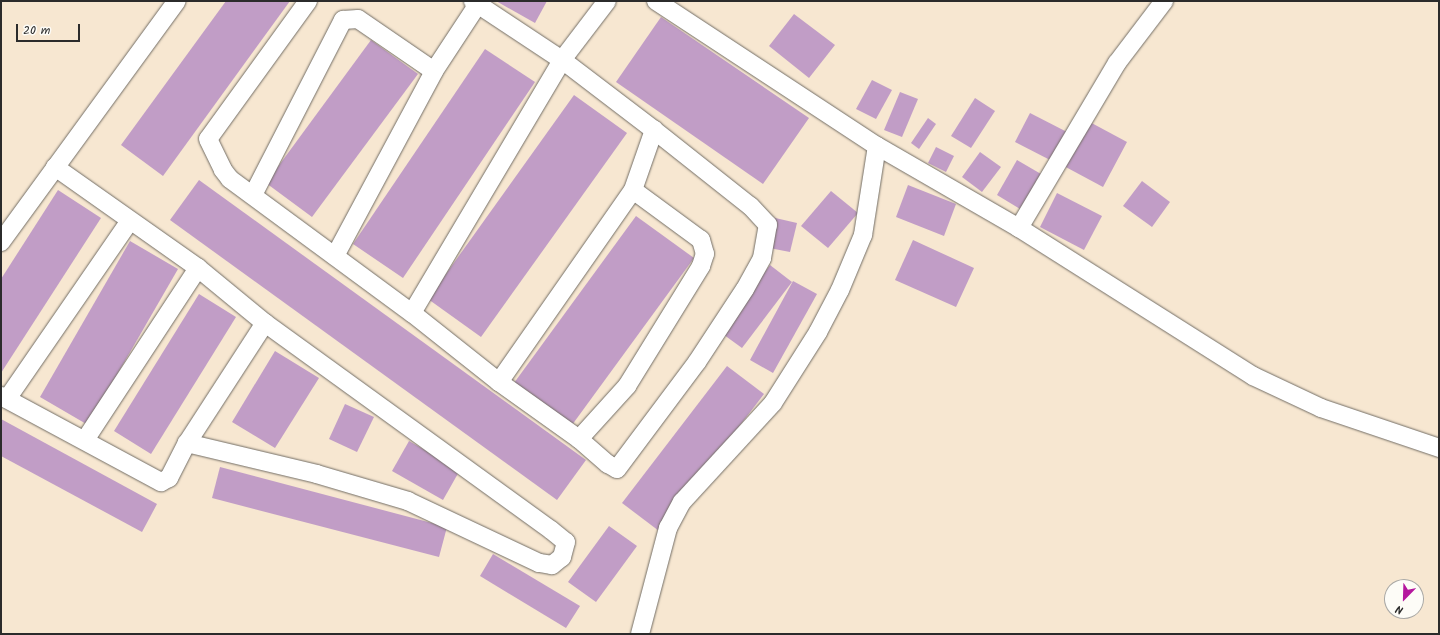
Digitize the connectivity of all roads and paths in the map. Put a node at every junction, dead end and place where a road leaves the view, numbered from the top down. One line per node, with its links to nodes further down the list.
1 (177, 1): 11 (street)
2 (308, 1): 13 (street)
3 (607, 1): 7 (street)
4 (656, 1): 10 (street)
5 (1164, 1): 15 (street)
6 (476, 2): 7 (street); 8 (street)
7 (562, 60): 9 (street); 19 (street)
8 (434, 71): 13 (street); 17 (street)
9 (654, 130): 12 (street); 23 (street)
10 (877, 146): 15 (street); 27 (street)
11 (55, 167): 14 (street); 16 (street)
12 (633, 190): 21 (street); 23 (street)
13 (253, 195): 17 (street)
14 (130, 221): 18 (street); 22 (street)
15 (1019, 228): 26 (street)
16 (1, 242)
17 (335, 256): 19 (street)
18 (198, 268): 20 (street); 24 (street)
19 (412, 313): 21 (street)
20 (265, 323): 25 (street); 25 (street)
21 (499, 382): 23 (street)
22 (4, 398): 24 (street)
23 (579, 439)
24 (85, 440): 25 (street)
25 (187, 443)
26 (1439, 448)
27 (640, 634)

